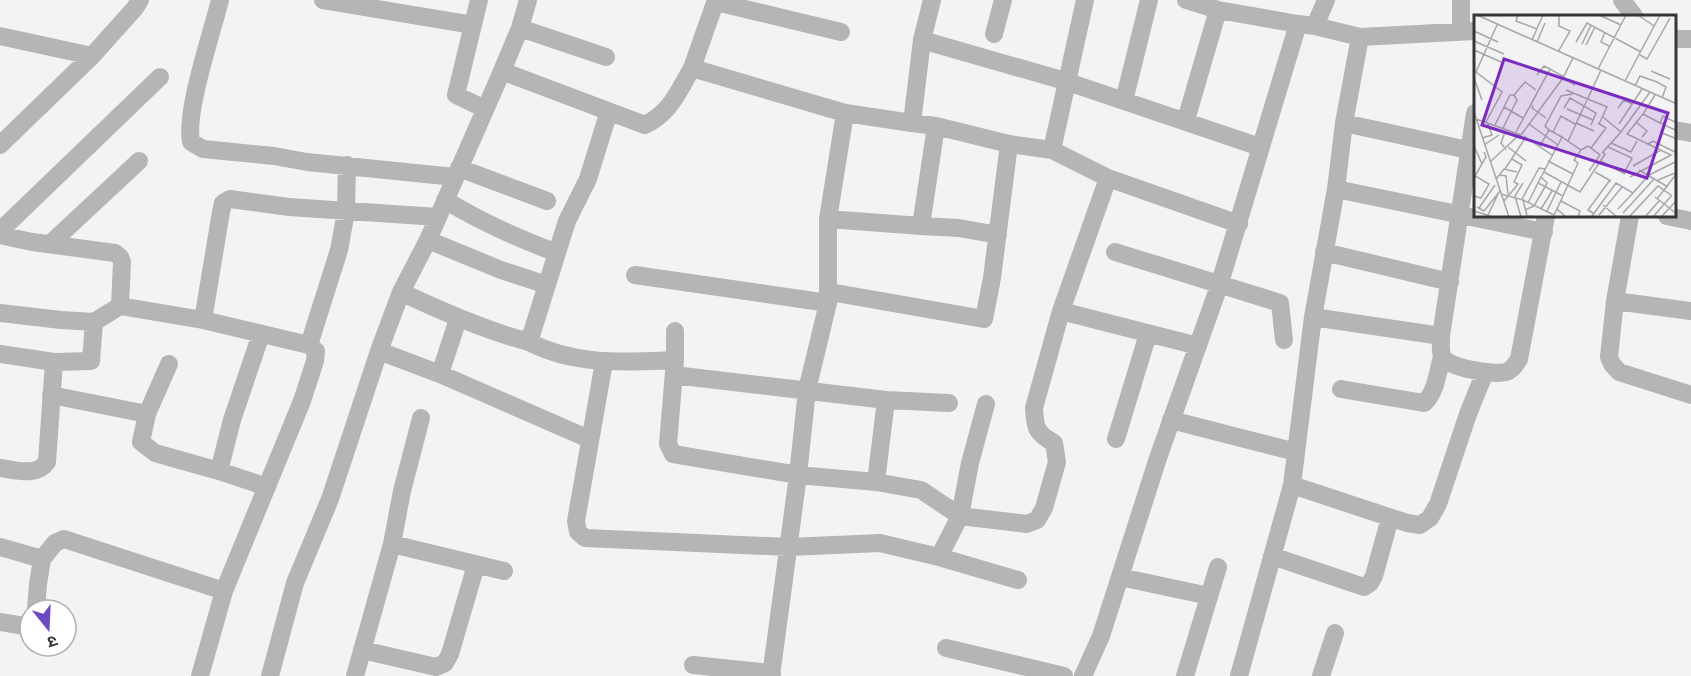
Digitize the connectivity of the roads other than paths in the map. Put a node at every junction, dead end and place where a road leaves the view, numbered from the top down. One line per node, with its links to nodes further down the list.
1 (140, 0): 28 (street)
2 (220, 0): 51 (street)
3 (323, 0): 15 (street)
4 (479, 0): 19 (street)
5 (528, 0): 21 (street)
6 (932, 0): 27 (street)
7 (1003, 0): 24 (street)
8 (1085, 0): 33 (street)
9 (1149, 0): 34 (street)
10 (1186, 0): 17 (street)
11 (1326, 0): 20 (street)
12 (1461, 0): 22 (street)
13 (1622, 0): 18 (street)
14 (716, 1): 23 (street); 30 (street)
15 (403, 7): 19 (street)
16 (1246, 8): 17 (street); 20 (street)
17 (1218, 10): 39 (street)
18 (1633, 15)
19 (473, 25): 35 (street)
20 (1306, 25): 26 (street); 47 (street)
21 (520, 28): 29 (street); 31 (street)
22 (1468, 31): 26 (street)
23 (841, 32)
24 (994, 34)
25 (0, 36): 28 (street)
26 (1360, 37): 41 (street)
27 (922, 40): 33 (street); 40 (street)
28 (92, 56): 46 (street)
29 (606, 57)
30 (692, 68): 36 (street); 37 (street)
31 (502, 71): 35 (street); 36 (street)
32 (160, 77): 68 (street)
33 (1065, 81): 34 (street); 48 (street)
34 (1124, 101): 39 (street)
35 (485, 109): 52 (street)
36 (609, 111): 74 (street)
37 (845, 113): 40 (street); 63 (street)
38 (1474, 118): 49 (street)
39 (1185, 120): 47 (street)
40 (912, 123): 42 (street)
41 (1344, 123): 49 (street); 54 (street)
42 (936, 126): 45 (street); 67 (street)
43 (1676, 130): 44 (street)
44 (1691, 133)
45 (1009, 144): 48 (street); 69 (street)
46 (0, 145)
47 (1260, 147): 65 (street)
48 (1052, 150): 53 (street)
49 (1468, 150): 58 (street)
50 (139, 161): 71 (street)
51 (347, 165): 52 (street); 57 (street)
52 (457, 173): 55 (street); 56 (street)
53 (1108, 178): 65 (street); 83 (street)
54 (1336, 189): 58 (street); 73 (street)
55 (547, 201)
56 (442, 208): 57 (street); 70 (street); 74 (street)
57 (346, 212): 88 (street); 96 (street)
58 (1459, 216): 59 (street); 76 (street)
59 (1474, 217)
60 (1480, 218): 66 (street)
61 (1630, 218): 81 (street)
62 (1676, 218): 64 (street)
63 (828, 219): 67 (street); 80 (street)
64 (1691, 221)
65 (1239, 224): 78 (street)
66 (1545, 224): 105 (street)
67 (921, 226): 69 (street)
68 (0, 233): 71 (street)
69 (998, 235): 80 (street)
70 (428, 240): 77 (street); 79 (street)
71 (50, 244): 82 (street)
72 (1115, 252): 78 (street)
73 (1324, 252): 76 (street); 86 (street)
74 (557, 253): 77 (street)
75 (635, 275): 80 (street)
76 (1450, 282): 93 (street)
77 (547, 285): 95 (street)
78 (1219, 286): 94 (street); 97 (street)
79 (401, 292): 87 (street); 98 (street)
80 (829, 298): 108 (street)
81 (1615, 301): 84 (street); 110 (street)
82 (120, 306): 88 (street); 89 (street)
83 (1061, 311): 92 (street); 126 (street)
84 (1691, 311)
85 (0, 313): 89 (street)
86 (1313, 317): 93 (street); 119 (street)
87 (458, 319): 95 (street); 106 (street)
88 (204, 321): 91 (street)
89 (94, 322): 101 (street)
90 (675, 331): 104 (street)
91 (261, 334): 96 (street); 121 (street)
92 (1148, 334): 97 (street); 117 (street)
93 (1441, 336): 100 (street)
94 (1284, 340)
95 (529, 342): 102 (street)
96 (309, 345): 125 (street)
97 (1198, 346): 116 (street)
98 (380, 351): 106 (street); 150 (street)
99 (0, 354): 101 (street)
100 (1442, 356): 105 (street); 107 (street)
101 (54, 362): 109 (street)
102 (604, 363): 104 (street); 118 (street)
103 (169, 364): 114 (street)
104 (674, 368): 108 (street); 122 (street)
105 (1485, 372): 127 (street)
106 (440, 374): 118 (street)
107 (1341, 389)
108 (807, 390): 111 (street); 122 (street)
109 (51, 395): 114 (street); 120 (street)
110 (1691, 395)
111 (886, 400): 112 (street); 123 (street)
112 (949, 403)
113 (986, 404): 126 (street)
114 (147, 414): 121 (street)
115 (421, 418): 128 (street)
116 (1171, 420): 119 (street); 137 (street)
117 (1116, 439)
118 (589, 440): 130 (street)
119 (1296, 452): 124 (street)
120 (0, 468)
121 (219, 471): 125 (street)
122 (798, 475): 123 (street); 130 (street)
123 (876, 482): 126 (street)
124 (1292, 485): 127 (street); 131 (street)
125 (267, 487): 139 (street)
126 (960, 516): 132 (street)
127 (1390, 518): 131 (street)
128 (392, 544): 134 (street); 146 (street)
129 (0, 547): 133 (street)
130 (789, 548): 132 (street); 148 (street)
131 (1272, 556): 155 (street)
132 (939, 557): 138 (street)
133 (42, 559): 139 (street); 141 (street)
134 (476, 565): 136 (street); 146 (street)
135 (1218, 567): 140 (street)
136 (504, 571)
137 (1119, 577): 140 (street); 153 (street)
138 (1018, 580)
139 (224, 591): 149 (street)
140 (1209, 596): 154 (street)
141 (37, 598)
142 (0, 622): 143 (street)
143 (18, 625)
144 (1335, 633): 156 (street)
145 (946, 648): 152 (street)
146 (362, 650): 151 (street)
147 (693, 665): 148 (street)
148 (772, 674)
149 (200, 676)
150 (270, 676)
151 (355, 676)
152 (1064, 676)
153 (1083, 676)
154 (1185, 676)
155 (1239, 676)
156 (1321, 676)

